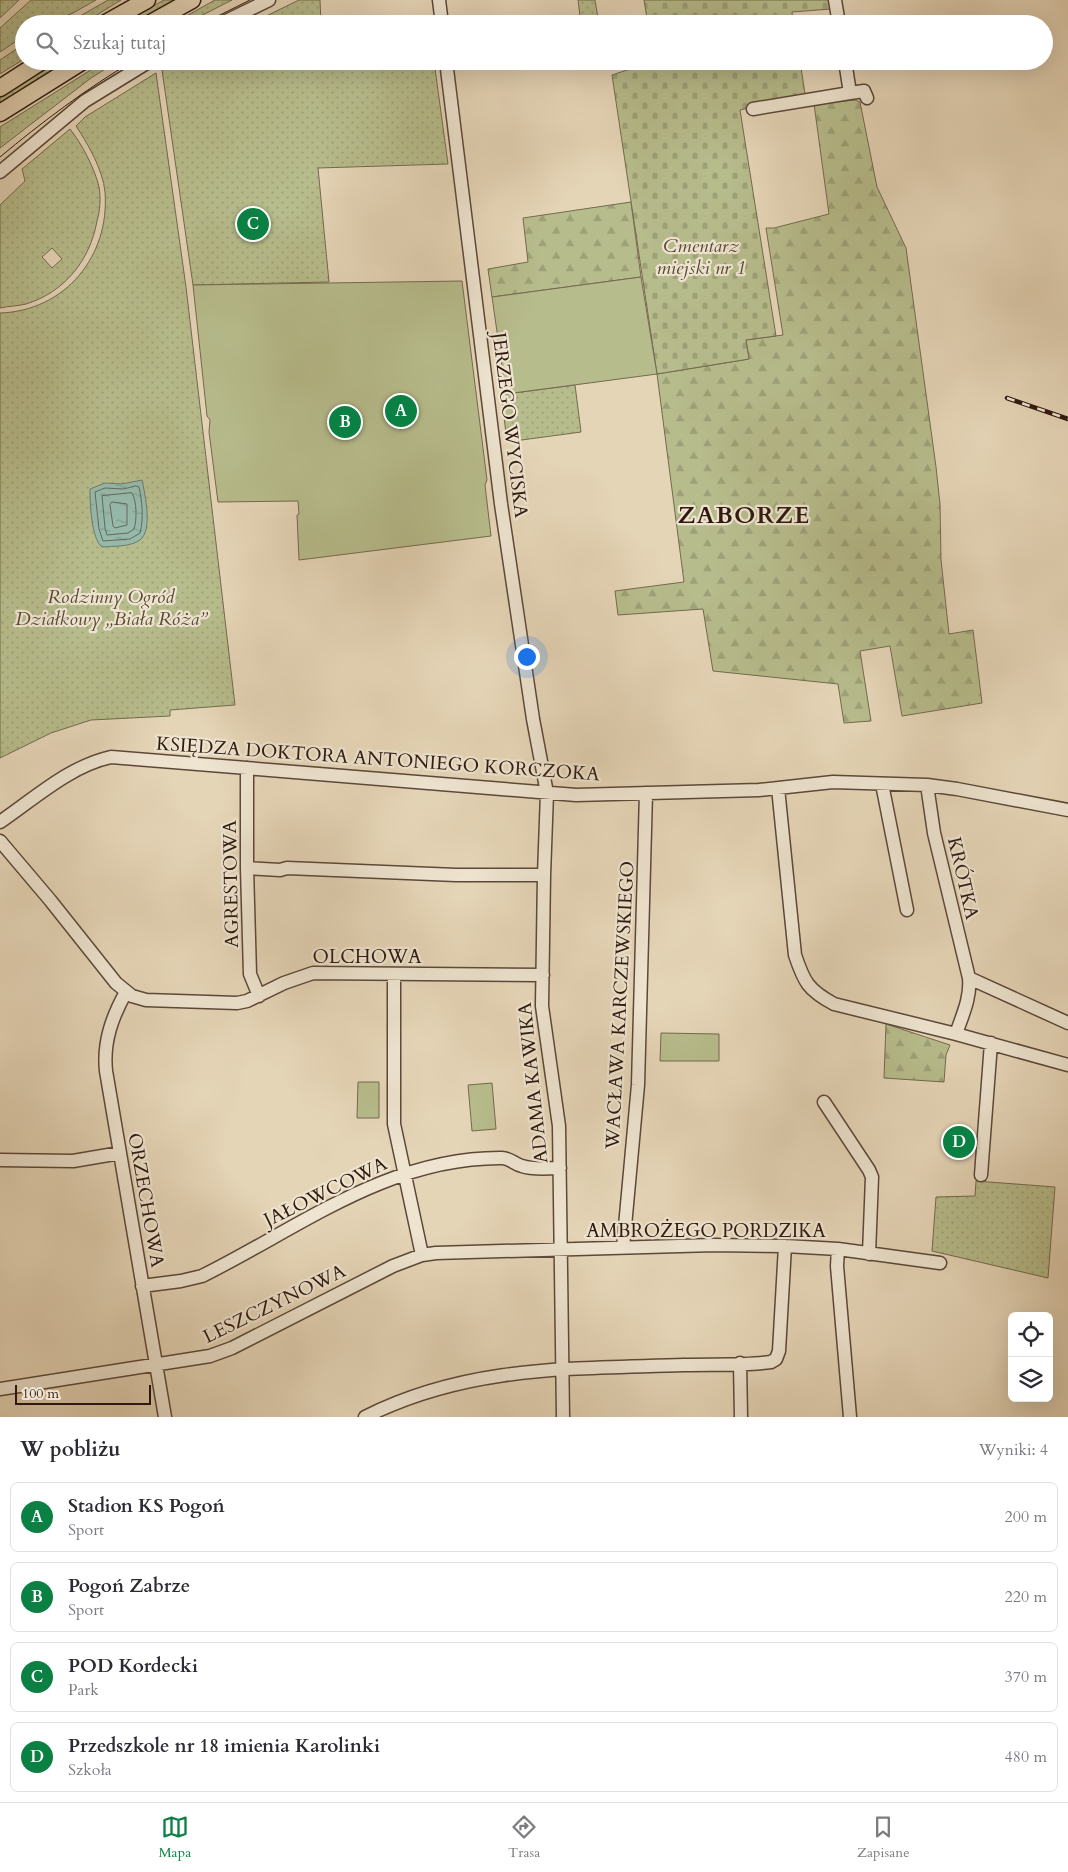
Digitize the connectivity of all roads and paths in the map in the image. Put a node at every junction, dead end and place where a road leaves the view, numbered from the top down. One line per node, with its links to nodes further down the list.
1 (147, 0): 6 (main road)
2 (192, 0): 7 (main road)
3 (269, 0): 8 (street)
4 (439, 0): 9 (street)
5 (835, 0): 10 (street)
6 (120, 15)
7 (165, 15)
8 (238, 15)
9 (441, 15)
10 (838, 15)
11 (28, 70): 16 (main road)
12 (69, 70): 20 (main road)
13 (135, 70): 21 (street)
14 (447, 70): 26 (street, JERZEGO WYCISKA)
15 (846, 70): 17 (street)
16 (0, 88)
17 (850, 93): 18 (street); 19 (street)
18 (867, 98)
19 (753, 109)
20 (0, 113)
21 (0, 172)
22 (247, 768): 26 (street, KSIĘDZA DOKTORA ANTONIEGO KORCZOKA); 29 (street, KSIĘDZA DOKTORA ANTONIEGO KORCZOKA); 31 (street, AGRESTOWA)
23 (882, 784): 24 (street, KSIĘDZA DOKTORA ANTONIEGO KORCZOKA); 25 (street, KSIĘDZA DOKTORA ANTONIEGO KORCZOKA); 33 (street)
24 (928, 786): 28 (street, KSIĘDZA DOKTORA ANTONIEGO KORCZOKA); 36 (street, KRÓTKA)
25 (778, 788): 27 (street, KSIĘDZA DOKTORA ANTONIEGO KORCZOKA); 40 (street)
26 (547, 793): 27 (street, KSIĘDZA DOKTORA ANTONIEGO KORCZOKA); 32 (street, ADAMA KAWIKA)
27 (646, 793): 50 (street, WACŁAWA KARCZEWSKIEGO)
28 (1068, 810)
29 (0, 822)
30 (0, 841): 37 (street, OLCHOWA)
31 (247, 868): 32 (street); 38 (street, AGRESTOWA)
32 (544, 875): 35 (street, ADAMA KAWIKA)
33 (907, 910)
34 (394, 974): 35 (street, OLCHOWA); 38 (street, OLCHOWA); 47 (street)
35 (542, 975): 46 (street, ADAMA KAWIKA)
36 (969, 978): 39 (street); 40 (street, KRÓTKA)
37 (126, 992): 38 (street, OLCHOWA); 44 (street, ORZECHOWA)
38 (259, 996)
39 (1068, 1023)
40 (956, 1034): 41 (street)
41 (991, 1044): 42 (street); 48 (street)
42 (1068, 1064)
43 (824, 1102): 53 (street)
44 (120, 1153): 45 (street); 56 (street, ORZECHOWA)
45 (0, 1160)
46 (560, 1168): 47 (street, JAŁOWCOWA); 51 (street, ADAMA KAWIKA)
47 (405, 1173): 54 (street); 56 (street, JAŁOWCOWA)
48 (980, 1175)
49 (785, 1246): 50 (street, AMBROŻEGO PORDZIKA); 52 (street, AMBROŻEGO PORDZIKA); 57 (street)
50 (623, 1248): 51 (street, AMBROŻEGO PORDZIKA)
51 (561, 1249): 54 (street, LESZCZYNOWA); 59 (street, ADAMA KAWIKA)
52 (838, 1249): 53 (street, AMBROŻEGO PORDZIKA); 65 (street)
53 (869, 1254): 55 (street, AMBROŻEGO PORDZIKA)
54 (422, 1255): 58 (street, LESZCZYNOWA)
55 (940, 1262)
56 (142, 1286): 58 (street, ORZECHOWA)
57 (740, 1363): 59 (street); 64 (street)
58 (156, 1366): 60 (street, LESZCZYNOWA); 61 (street, ORZECHOWA)
59 (563, 1369): 62 (street); 63 (street, ADAMA KAWIKA)
60 (0, 1389)
61 (165, 1417)
62 (365, 1417)
63 (563, 1417)
64 (741, 1417)
65 (850, 1417)

